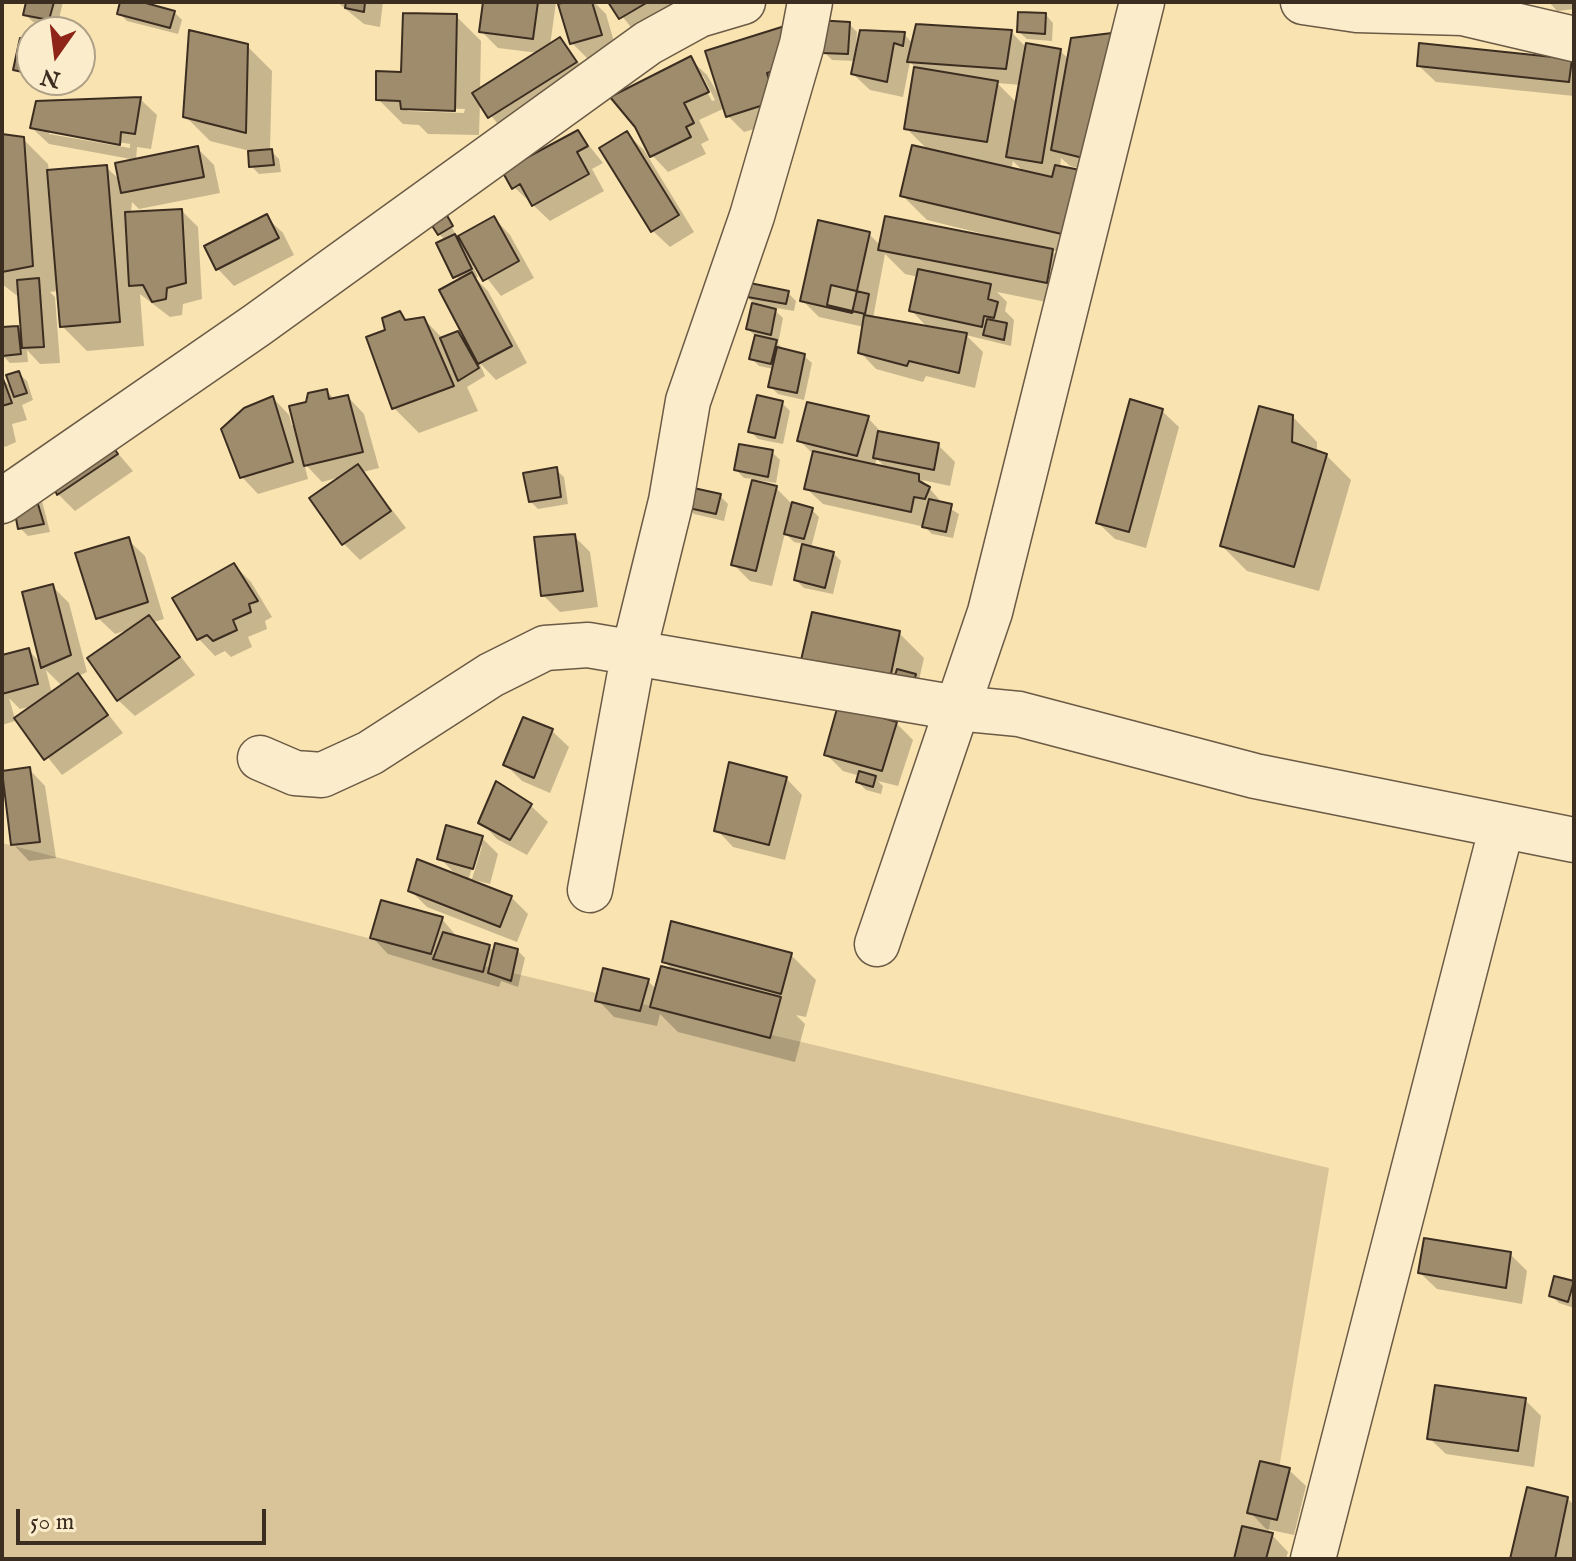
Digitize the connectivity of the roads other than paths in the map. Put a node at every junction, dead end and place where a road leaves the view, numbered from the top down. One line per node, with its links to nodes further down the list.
1 (743, 2): 6 (street)
2 (810, 2): 7 (street)
3 (1142, 2): 8 (street)
4 (1320, 3): 5 (street)
5 (1574, 39)
6 (2, 501)
7 (634, 651): 8 (street); 9 (street); 12 (street)
8 (957, 708): 10 (street); 13 (street)
9 (260, 758)
10 (1502, 826): 11 (street); 14 (street)
11 (1574, 840)
12 (590, 890)
13 (877, 944)
14 (1313, 1559)

